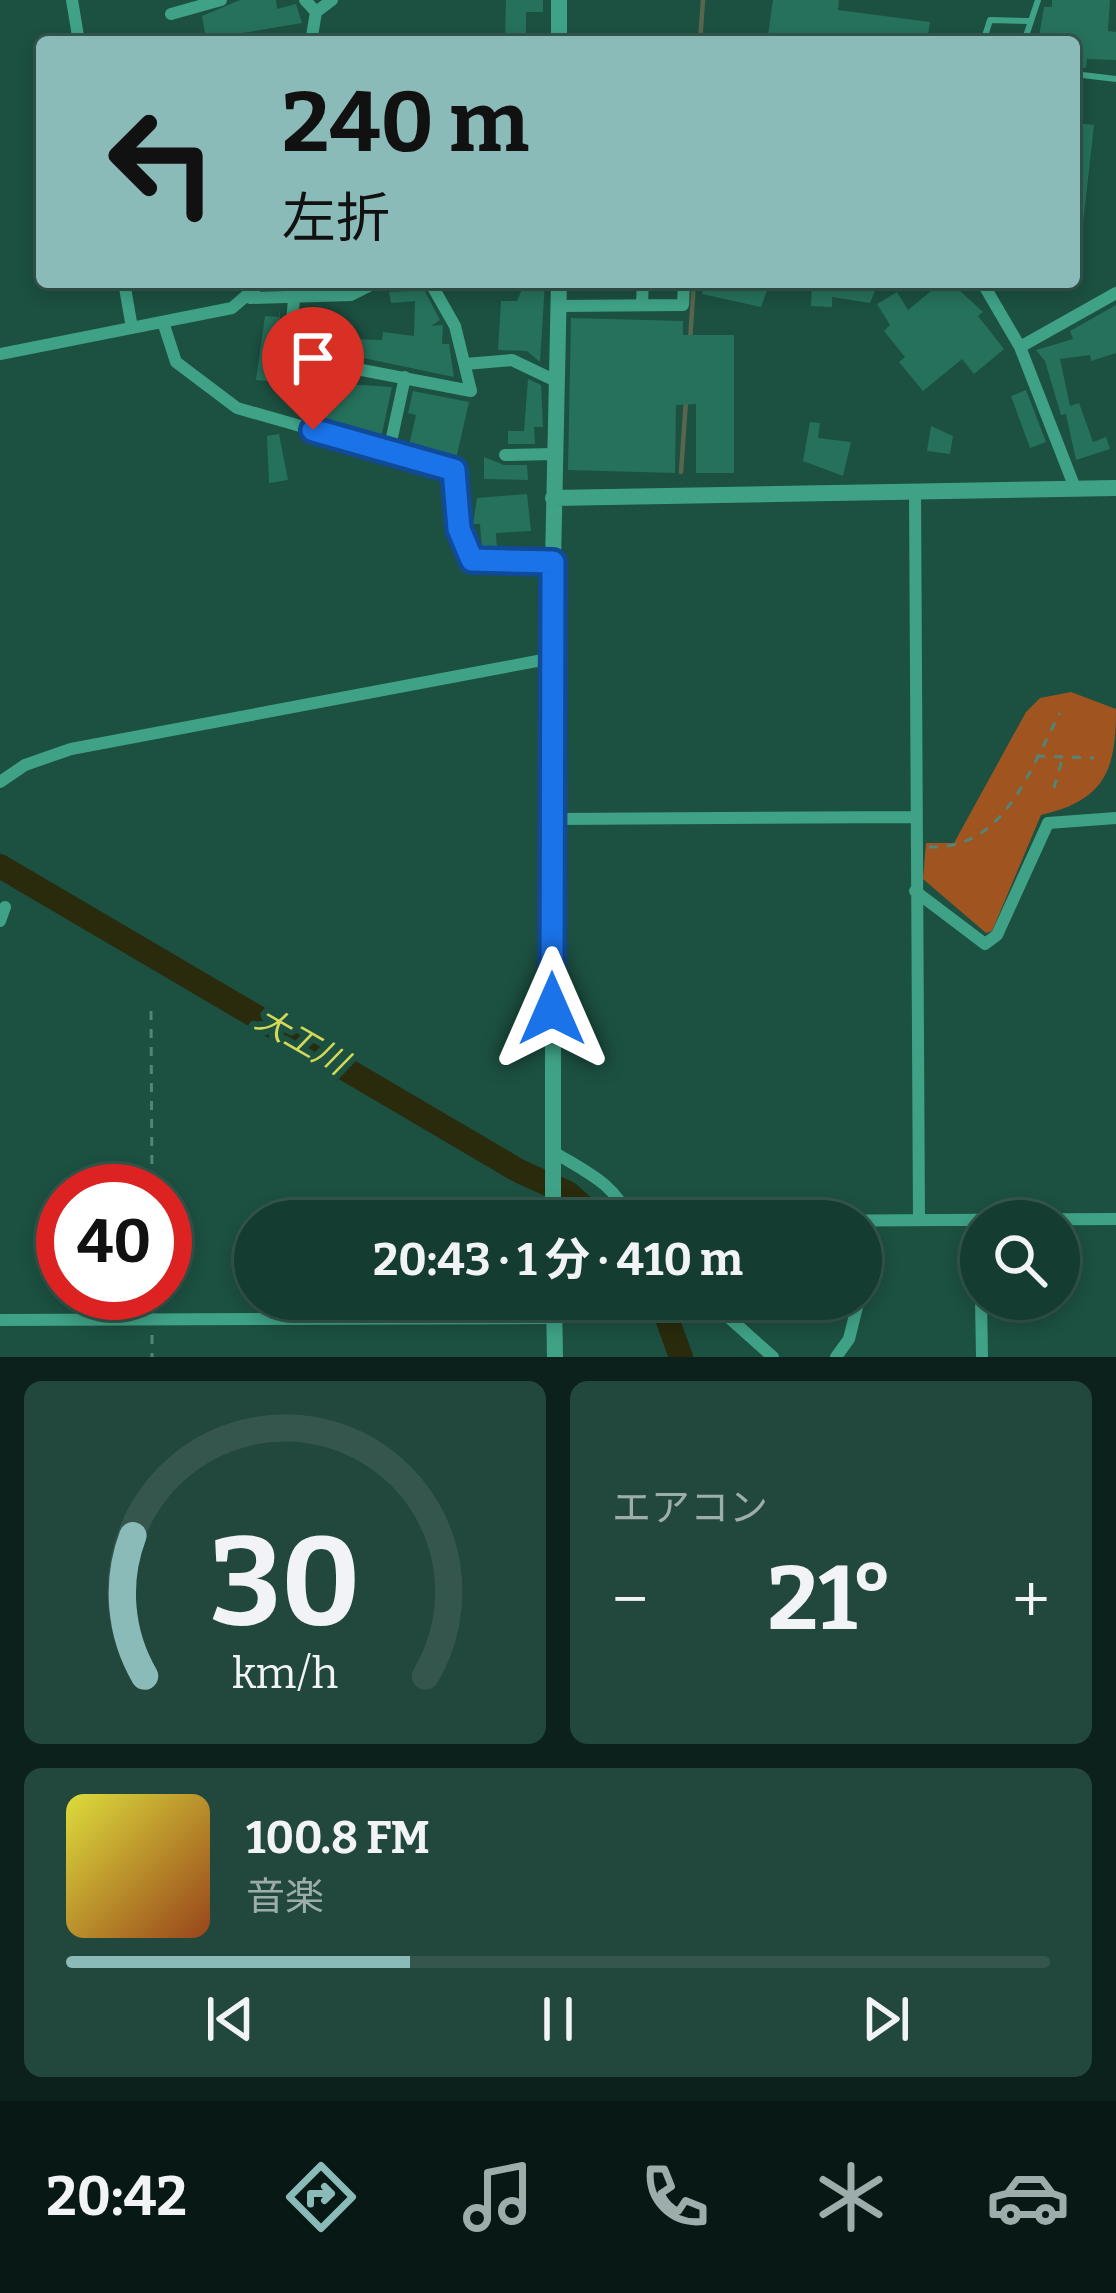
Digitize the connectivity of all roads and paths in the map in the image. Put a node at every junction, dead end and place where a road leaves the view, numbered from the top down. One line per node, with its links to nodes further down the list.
1 (71, 0): 10 (street)
2 (221, 0): 8 (street)
3 (305, 0): 7 (street)
4 (332, 0): 7 (street)
5 (559, 0): 12 (street)
6 (1038, 0): 9 (lane)
7 (316, 12): 11 (street)
8 (171, 14)
9 (1028, 21): 13 (lane); 14 (lane)
10 (78, 36)
11 (312, 36)
12 (559, 36)
13 (984, 36)
14 (1025, 36)
15 (1080, 75): 16 (lane)
16 (1116, 79)
17 (125, 288): 31 (street)
18 (258, 288): 26 (street)
19 (365, 288): 27 (street)
20 (433, 288): 34 (street)
21 (559, 288): 29 (street)
22 (643, 288): 28 (street)
23 (683, 288): 28 (street)
24 (986, 288): 32 (street)
25 (1116, 293): 32 (street)
26 (250, 298): 27 (street); 30 (street)
27 (294, 299): 35 (street)
28 (642, 303): 29 (street)
29 (559, 306): 36 (street)
30 (163, 322): 31 (street); 37 (street)
31 (132, 328): 33 (street)
32 (1020, 346): 40 (street)
33 (0, 354)
34 (465, 364): 35 (street); 36 (street)
35 (405, 377): 37 (street)
36 (556, 381): 38 (street)
37 (389, 451): 44 (street)
38 (554, 454): 39 (street); 43 (street)
39 (505, 455)
40 (1075, 488): 41 (street); 42 (street)
41 (1116, 488)
42 (915, 490): 43 (street); 52 (street)
43 (554, 498): 44 (street)
44 (553, 562): 45 (street)
45 (553, 658): 50 (street); 54 (street)
46 (1060, 713): 47 (path)
47 (1036, 756): 48 (path); 55 (path)
48 (1063, 758): 49 (path); 51 (path)
49 (1094, 758)
50 (0, 782)
51 (1054, 788)
52 (915, 817): 54 (street); 55 (street)
53 (1116, 818): 56 (street)
54 (551, 819): 58 (street)
55 (915, 846): 56 (street)
56 (915, 891): 64 (street)
57 (152, 1011): 59 (path)
58 (552, 1151): 60 (street); 61 (street)
59 (152, 1164)
60 (553, 1200)
61 (622, 1200)
62 (1080, 1219): 63 (street)
63 (1116, 1219)
64 (920, 1220): 65 (street); 66 (street)
65 (960, 1220)
66 (882, 1221)
67 (234, 1315): 68 (street)
68 (0, 1320)
69 (555, 1320): 73 (street)
70 (732, 1320): 74 (street)
71 (856, 1320): 75 (street)
72 (981, 1320): 76 (street)
73 (555, 1357)
74 (773, 1357)
75 (836, 1357)
76 (982, 1357)

